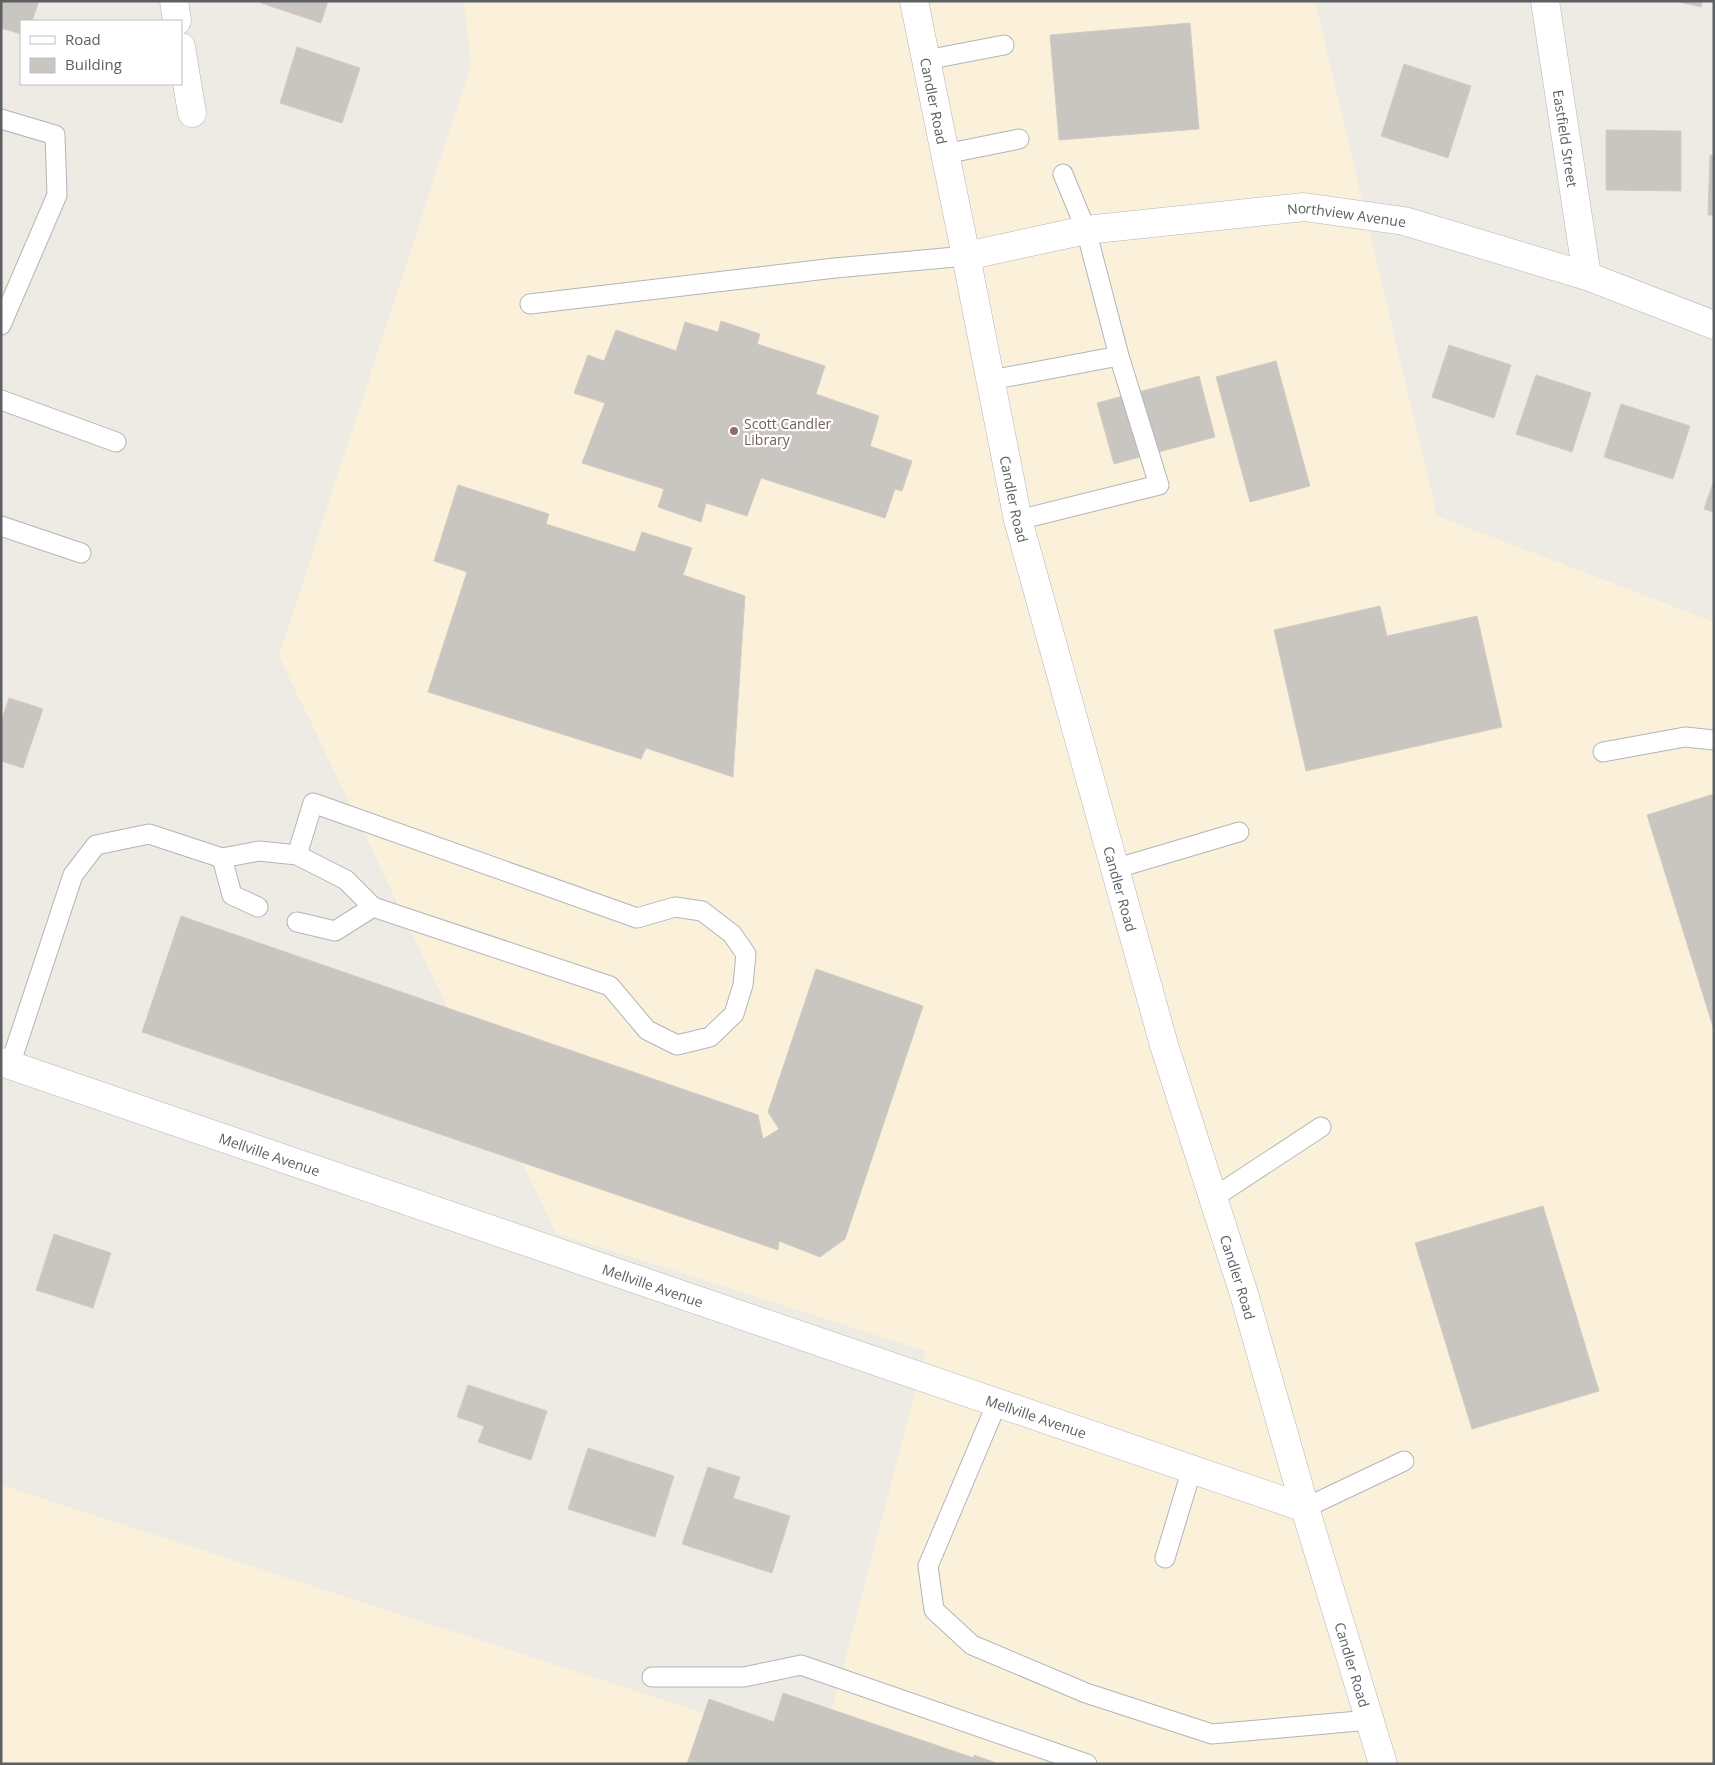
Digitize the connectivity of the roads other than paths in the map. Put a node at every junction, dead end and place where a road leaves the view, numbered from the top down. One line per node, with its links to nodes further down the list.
1 (174, 1): 4 (street)
2 (914, 1): 7 (street, Candler Road)
3 (1545, 1): 15 (street, Eastfield Street)
4 (177, 20)
5 (1004, 45): 7 (lane)
6 (182, 53): 8 (street)
7 (926, 60): 11 (street, Candler Road)
8 (192, 113)
9 (1, 119): 17 (lane)
10 (1019, 139): 11 (lane)
11 (945, 154): 14 (street, Candler Road)
12 (1064, 174): 13 (lane)
13 (1086, 230): 14 (street, Northview Avenue); 15 (street, Northview Avenue); 19 (lane)
14 (966, 256): 16 (lane); 20 (street, Candler Road)
15 (1587, 276): 18 (street, Northview Avenue)
16 (530, 304)
17 (1, 325)
18 (1714, 325)
19 (1119, 356): 20 (lane); 23 (lane)
20 (991, 380): 23 (street, Candler Road)
21 (1, 400): 22 (lane)
22 (116, 442)
23 (1018, 520): 31 (street, Candler Road)
24 (1, 526): 25 (lane)
25 (81, 553)
26 (1714, 740): 27 (lane)
27 (1603, 752)
28 (1239, 832): 31 (lane)
29 (297, 855): 30 (lane); 33 (lane); 33 (lane)
30 (222, 858): 32 (lane); 35 (lane)
31 (1114, 869): 37 (street, Candler Road)
32 (258, 907)
33 (373, 907): 34 (lane)
34 (297, 922)
35 (6, 1063): 38 (street, Mellville Avenue)
36 (1321, 1127): 37 (lane)
37 (1213, 1198): 41 (street, Candler Road)
38 (997, 1403): 40 (street, Mellville Avenue); 44 (lane)
39 (1404, 1462): 41 (lane)
40 (1192, 1470): 41 (street, Mellville Avenue); 42 (lane)
41 (1305, 1508): 44 (street, Candler Road)
42 (1165, 1558)
43 (652, 1677): 45 (lane)
44 (1370, 1720): 46 (street, Candler Road)
45 (1087, 1764)
46 (1383, 1764)

